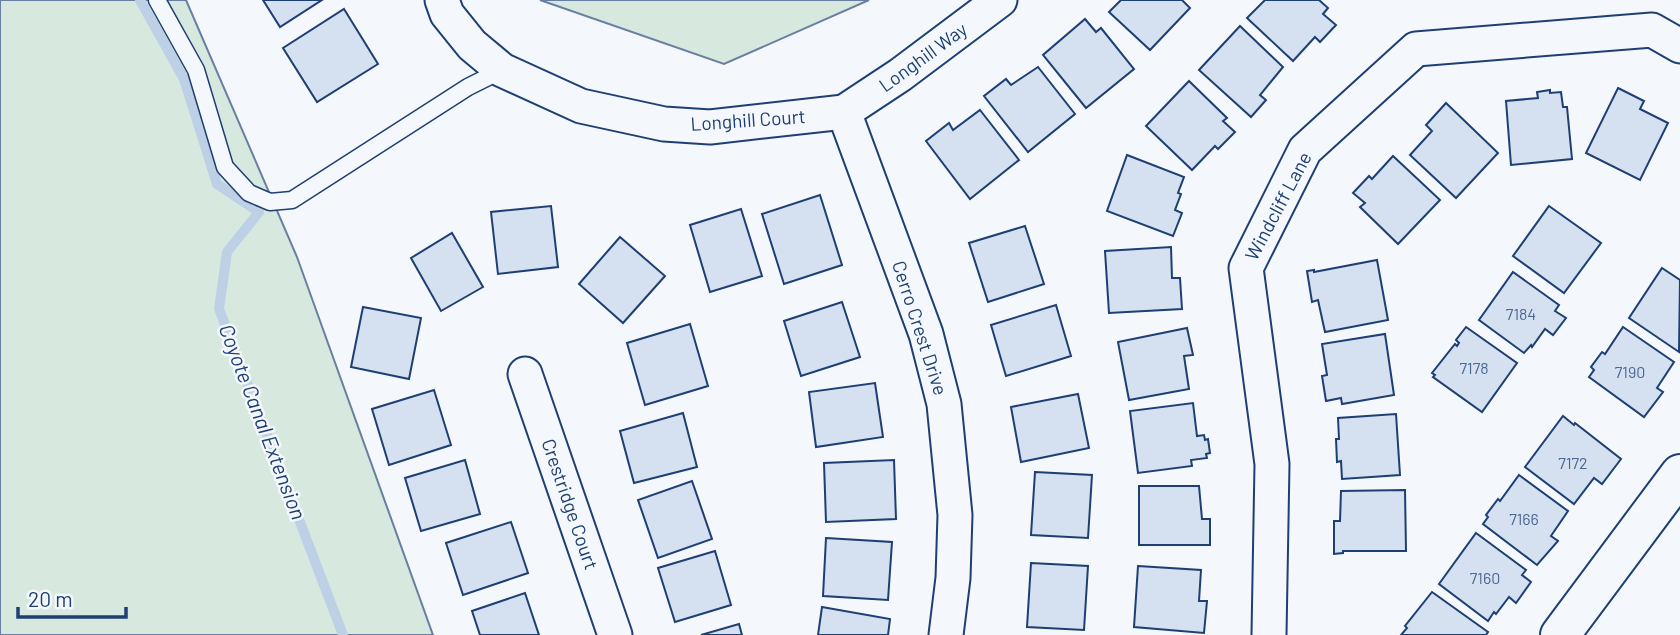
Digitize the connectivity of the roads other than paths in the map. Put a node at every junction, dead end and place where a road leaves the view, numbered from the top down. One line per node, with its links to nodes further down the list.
1 (157, 0): 5 (lane)
2 (442, 0): 5 (street, Longhill Court)
3 (1000, 0): 6 (street, Longhill Way)
4 (1680, 46): 11 (street, Windcliff Lane)
5 (502, 70): 6 (street, Longhill Court)
6 (844, 112): 10 (street, Cerro Crest Drive)
7 (525, 374): 9 (street, Crestridge Court)
8 (1680, 474): 12 (street)
9 (615, 635)
10 (946, 635)
11 (1269, 635)
12 (1560, 635)

